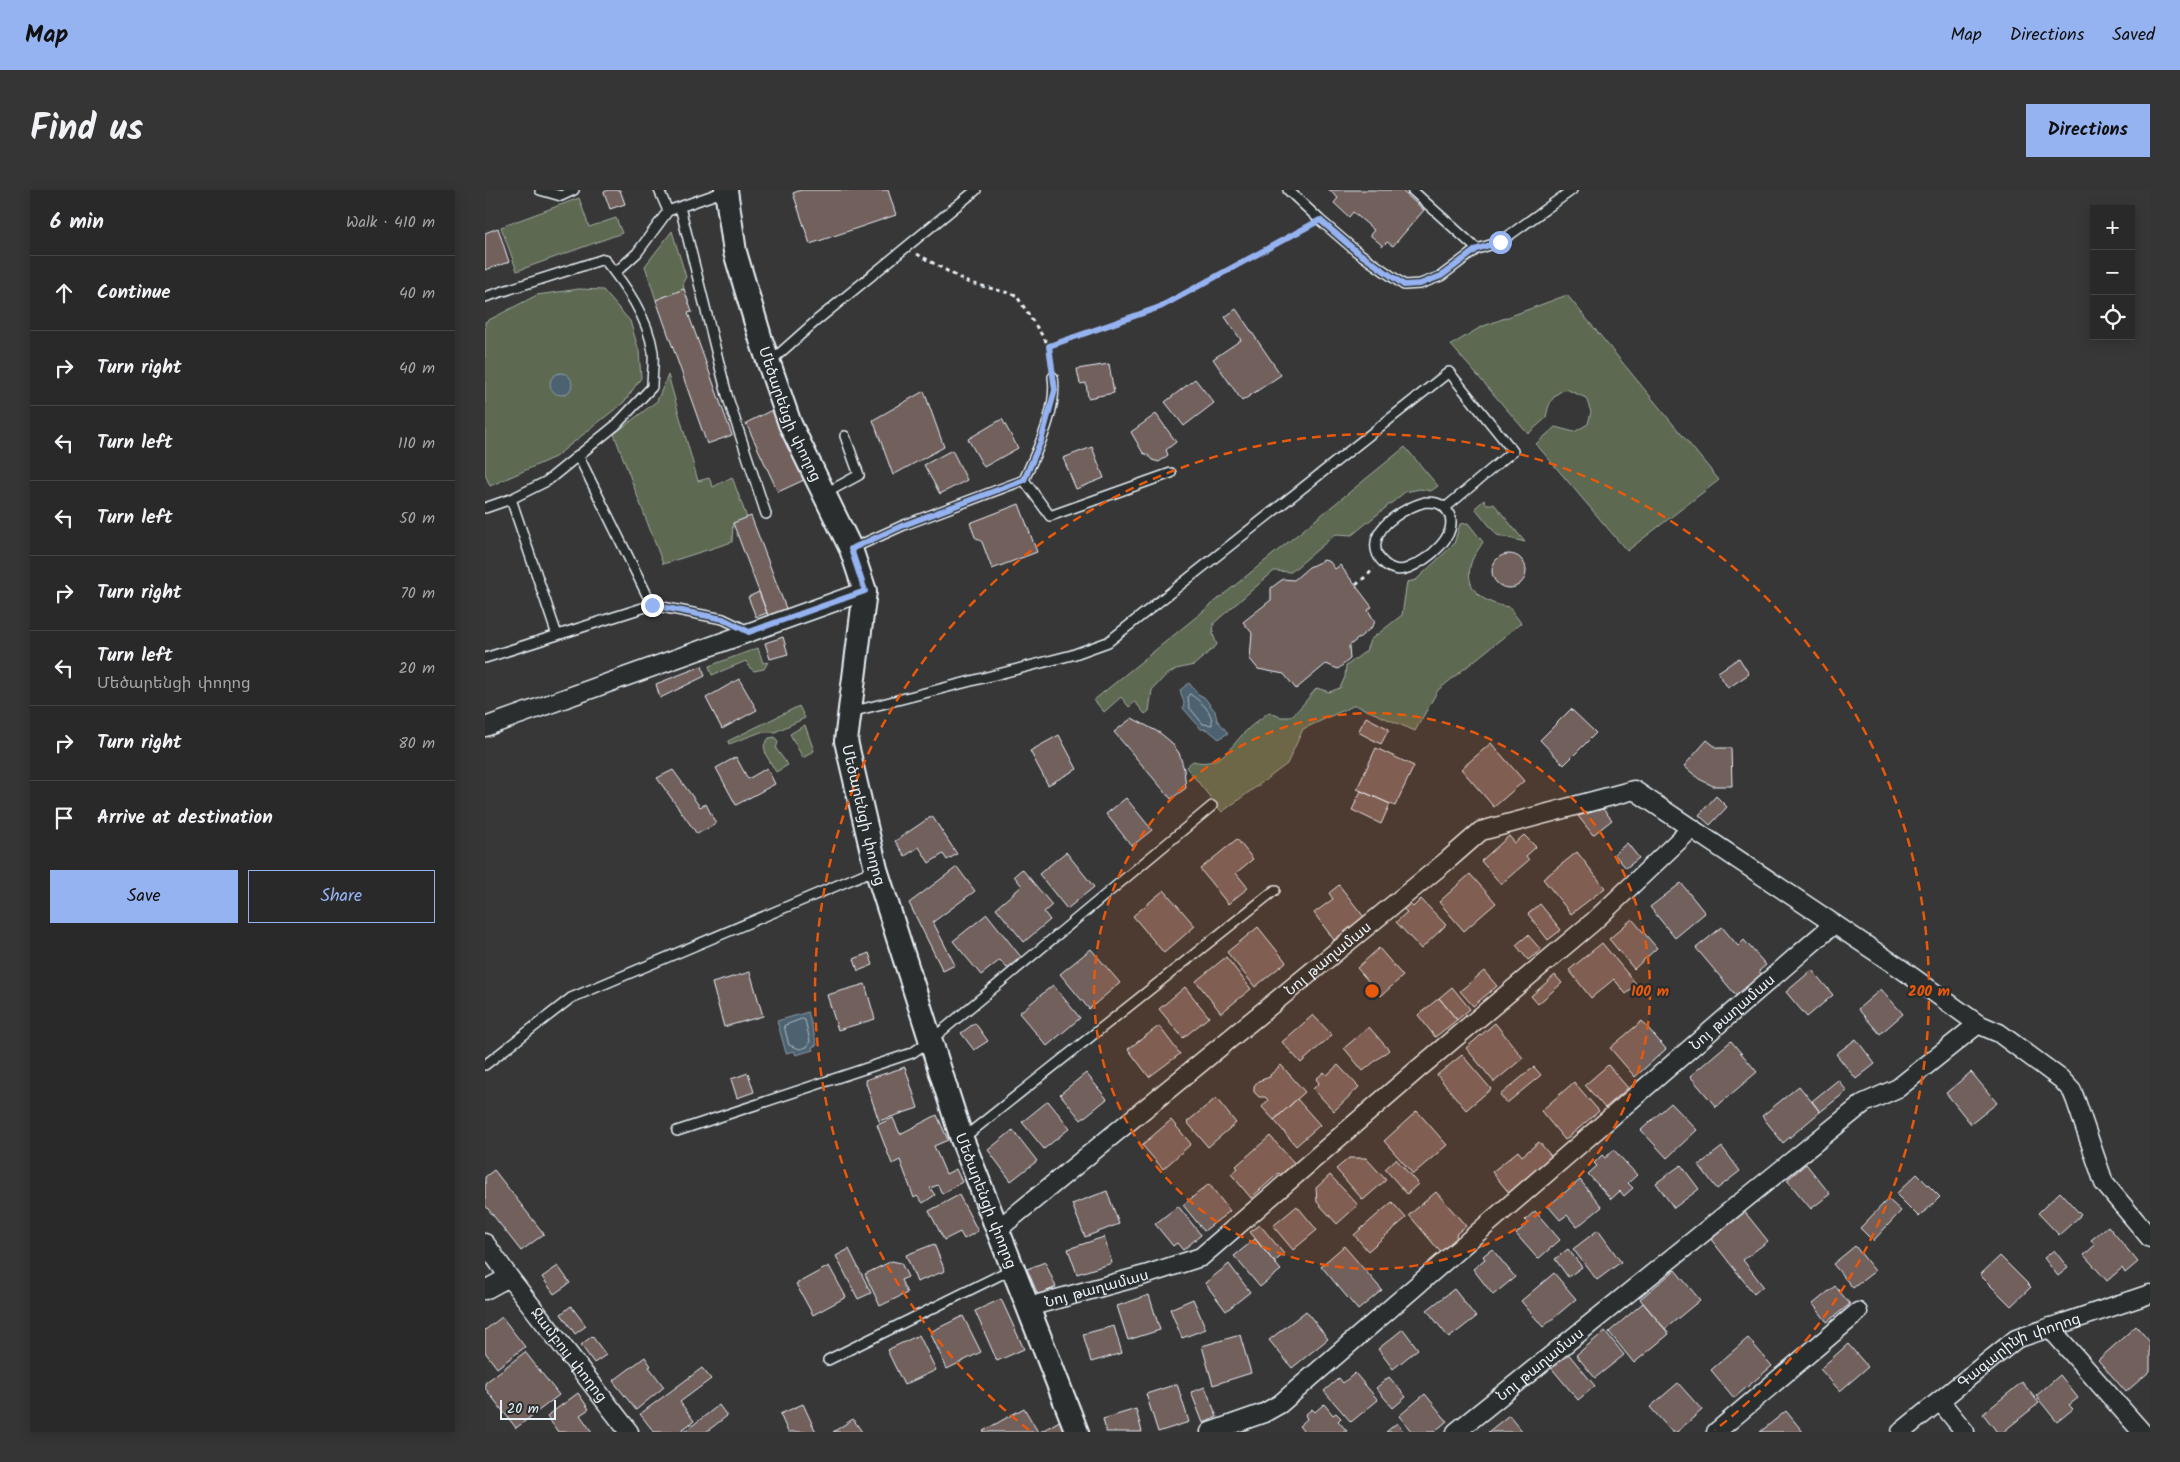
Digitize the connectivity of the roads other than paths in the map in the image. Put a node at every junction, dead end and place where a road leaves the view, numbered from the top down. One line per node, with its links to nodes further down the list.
1 (540, 190): 2 (lane)
2 (575, 190)
3 (659, 190): 10 (lane)
4 (726, 190): 9 (lane); 14 (street, Մեծարենցի փողոց)
5 (976, 190): 14 (lane)
6 (1288, 190): 11 (lane)
7 (1412, 190): 11 (lane)
8 (1572, 190): 11 (lane)
9 (680, 207): 10 (lane); 24 (lane)
10 (668, 212): 12 (lane)
11 (1477, 249)
12 (615, 273): 13 (lane); 17 (lane)
13 (485, 297)
14 (768, 362): 20 (street, Մեծարենցի փողոց)
15 (1053, 377): 19 (lane)
16 (845, 436): 20 (lane)
17 (579, 455): 21 (lane); 27 (lane)
18 (1171, 473): 19 (lane)
19 (1024, 480): 25 (lane)
20 (824, 494): 25 (street, Մեծարենցի փողոց)
21 (511, 499): 22 (lane); 29 (lane)
22 (485, 508)
23 (1445, 508): 23 (lane); 31 (lane)
24 (766, 514)
25 (851, 549): 26 (street, Մեծարենցի փողոց)
26 (865, 591): 28 (street); 31 (street, Մեծարենցի փողոց)
27 (652, 605): 28 (lane); 29 (lane)
28 (749, 632): 32 (street)
29 (557, 635): 30 (lane)
30 (485, 658)
31 (851, 712): 35 (street, Մեծարենցի փողոց)
32 (485, 727)
33 (1212, 806): 39 (lane)
34 (1691, 828): 37 (street, Նոյ թաղամաս); 43 (street, Նոյ թաղամաս); 50 (street, Նոյ թաղամաս)
35 (876, 869): 39 (street, Մեծարենցի փողոց); 40 (lane)
36 (1275, 890): 42 (lane)
37 (1834, 924): 38 (street, Նոյ թաղամաս); 57 (street, Նոյ թաղամաս)
38 (1978, 1024): 44 (street, Նոյ թաղամաս); 58 (street, Նոյ թաղամաս)
39 (931, 1040): 41 (lane); 42 (street, Մեծարենցի փողոց)
40 (485, 1065)
41 (677, 1131)
42 (962, 1139): 43 (street, Մեծարենցի փողոց)
43 (997, 1230): 46 (street, Մեծարենցի փողոց)
44 (2150, 1238)
45 (485, 1243): 47 (street, Ջամբուլ փողոց)
46 (1013, 1269): 50 (street, Մեծարենցի փողոց); 53 (lane)
47 (509, 1277): 48 (street); 55 (street, Ջամբուլ փողոց)
48 (485, 1290)
49 (2150, 1294): 52 (street, Գագարինի փողոց)
50 (1028, 1307): 56 (street, Մեծարենցի փողոց)
51 (1858, 1312): 59 (street)
52 (2049, 1328): 54 (street, Գագարինի փողոց); 62 (street)
53 (828, 1360)
54 (1939, 1401): 60 (street, Գագարինի փողոց); 61 (street)
55 (629, 1432)
56 (1077, 1432)
57 (1210, 1432)
58 (1456, 1432)
59 (1716, 1432)
60 (1901, 1432)
61 (1965, 1432)
62 (2142, 1432)

